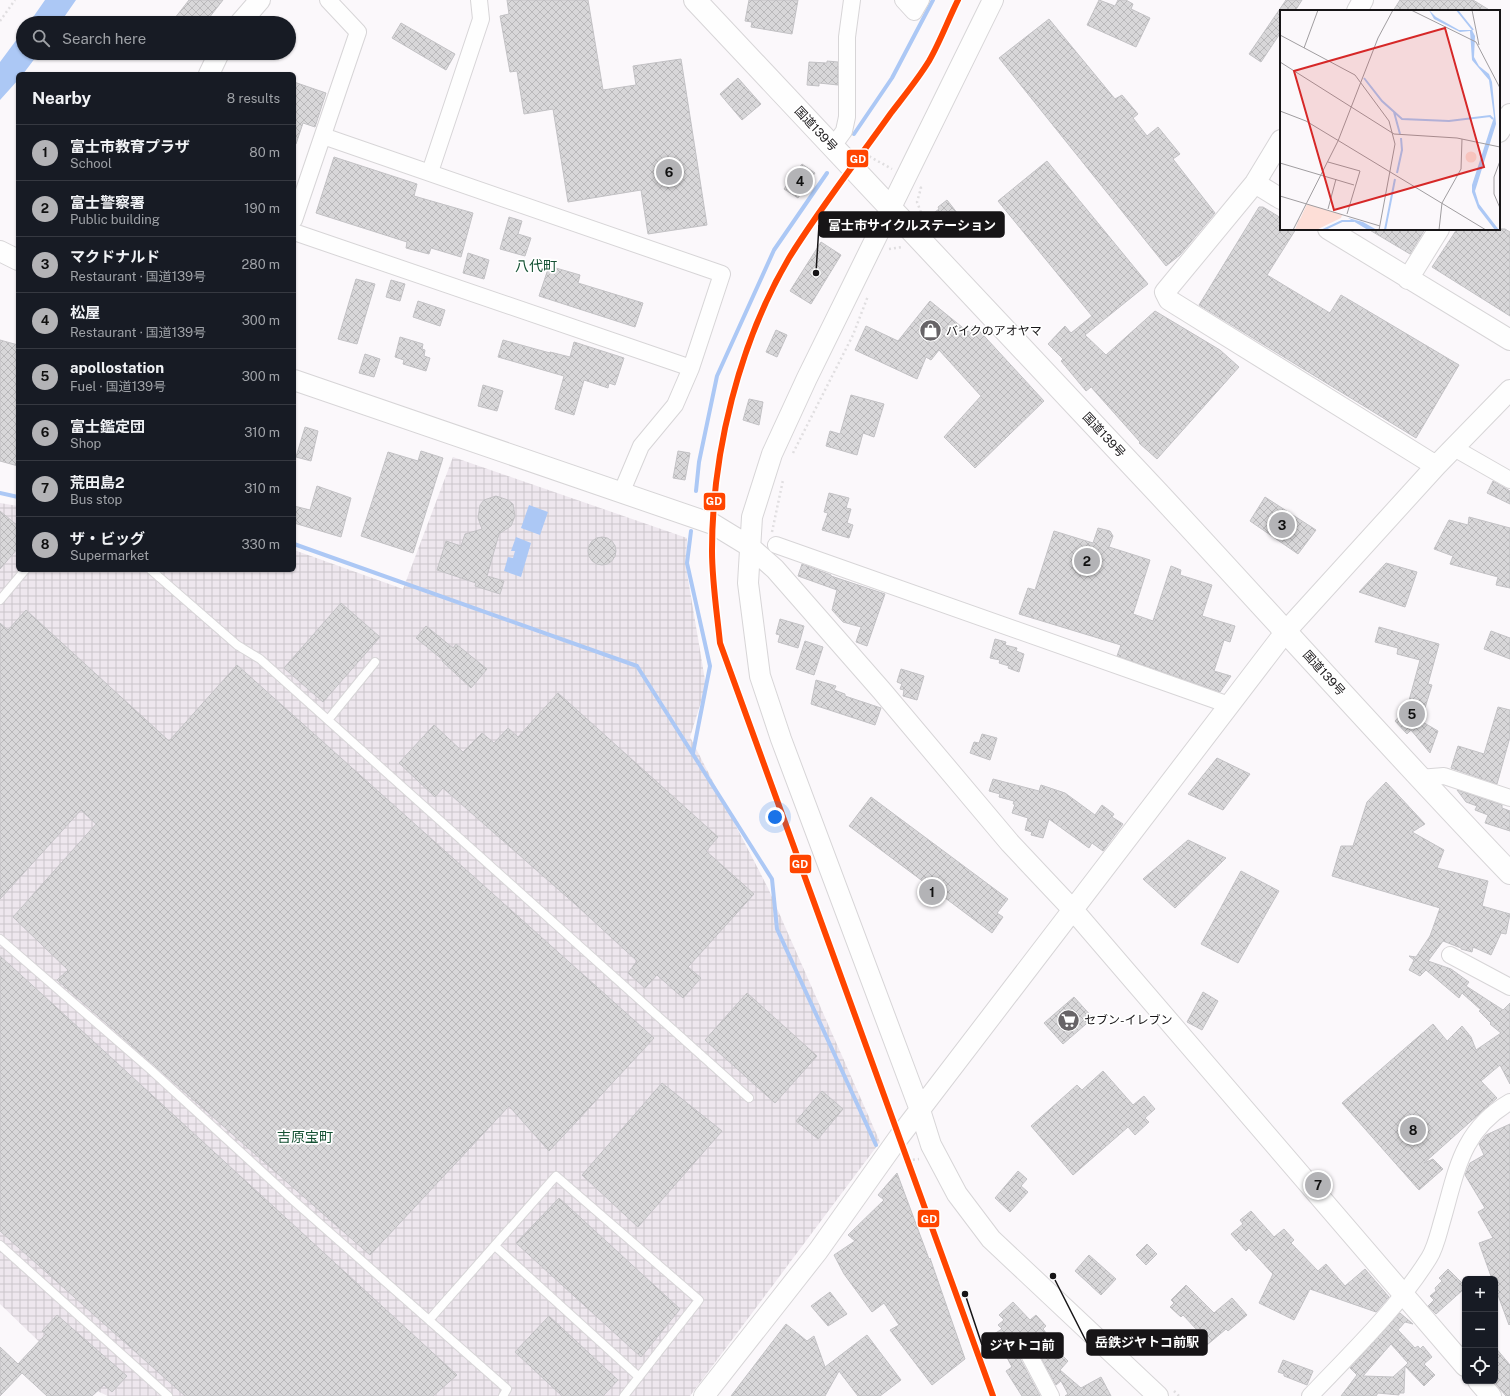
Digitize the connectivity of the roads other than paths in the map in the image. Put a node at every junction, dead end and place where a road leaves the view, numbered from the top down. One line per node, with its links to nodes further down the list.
1 (260, 0): 11 (street)
2 (328, 0): 16 (street)
3 (479, 0): 19 (street)
4 (695, 0): 18 (highway, 国道139号)
5 (852, 0): 18 (street)
6 (903, 0): 7 (street)
7 (920, 0)
8 (993, 0): 22 (street)
9 (1363, 0): 10 (street)
10 (1358, 10)
11 (246, 16)
12 (216, 60): 13 (street)
13 (210, 72)
14 (1510, 114): 15 (street)
15 (1500, 130)
16 (323, 136): 19 (street); 23 (street)
17 (1280, 142): 20 (street)
18 (832, 146): 22 (highway, 国道139号)
19 (430, 172): 31 (street)
20 (1255, 183): 21 (street); 35 (street)
21 (1280, 199)
22 (890, 208): 39 (street); 43 (highway, 国道139号)
23 (296, 214)
24 (1330, 230): 29 (street)
25 (1438, 230): 29 (street)
26 (296, 233): 31 (street)
27 (0, 251): 28 (street)
28 (16, 259)
29 (1408, 279): 30 (street)
30 (1510, 340)
31 (690, 368): 37 (street)
32 (296, 381): 37 (street)
33 (1510, 390): 34 (street)
34 (1454, 448): 35 (street); 36 (street)
35 (1436, 466): 43 (street)
36 (1510, 480)
37 (622, 491): 39 (street)
38 (776, 545): 45 (street)
39 (749, 546): 50 (street); 56 (street)
40 (23, 572): 42 (lane)
41 (153, 572): 46 (lane)
42 (0, 600)
43 (1286, 631): 45 (street); 47 (highway, 国道139号)
44 (375, 662): 46 (lane)
45 (1229, 705): 50 (street)
46 (328, 720): 54 (lane)
47 (1419, 778): 48 (street); 49 (highway, 国道139号)
48 (1510, 798)
49 (1510, 873)
50 (1074, 911): 56 (street); 59 (street)
51 (0, 939): 60 (lane)
52 (1450, 955): 53 (street)
53 (1510, 987)
54 (749, 1098)
55 (1510, 1102): 59 (street)
56 (920, 1110): 65 (street); 69 (street)
57 (0, 1245): 66 (lane)
58 (495, 1246): 60 (lane); 63 (lane); 63 (lane)
59 (1403, 1294): 62 (street); 71 (street)
60 (429, 1320): 67 (lane)
61 (1025, 1348): 70 (street)
62 (1462, 1363)
63 (639, 1376): 68 (lane)
64 (1481, 1384): 72 (street)
65 (1166, 1393)
66 (168, 1396)
67 (503, 1396)
68 (624, 1396)
69 (704, 1396)
70 (1051, 1396)
71 (1310, 1396)
72 (1491, 1396)

